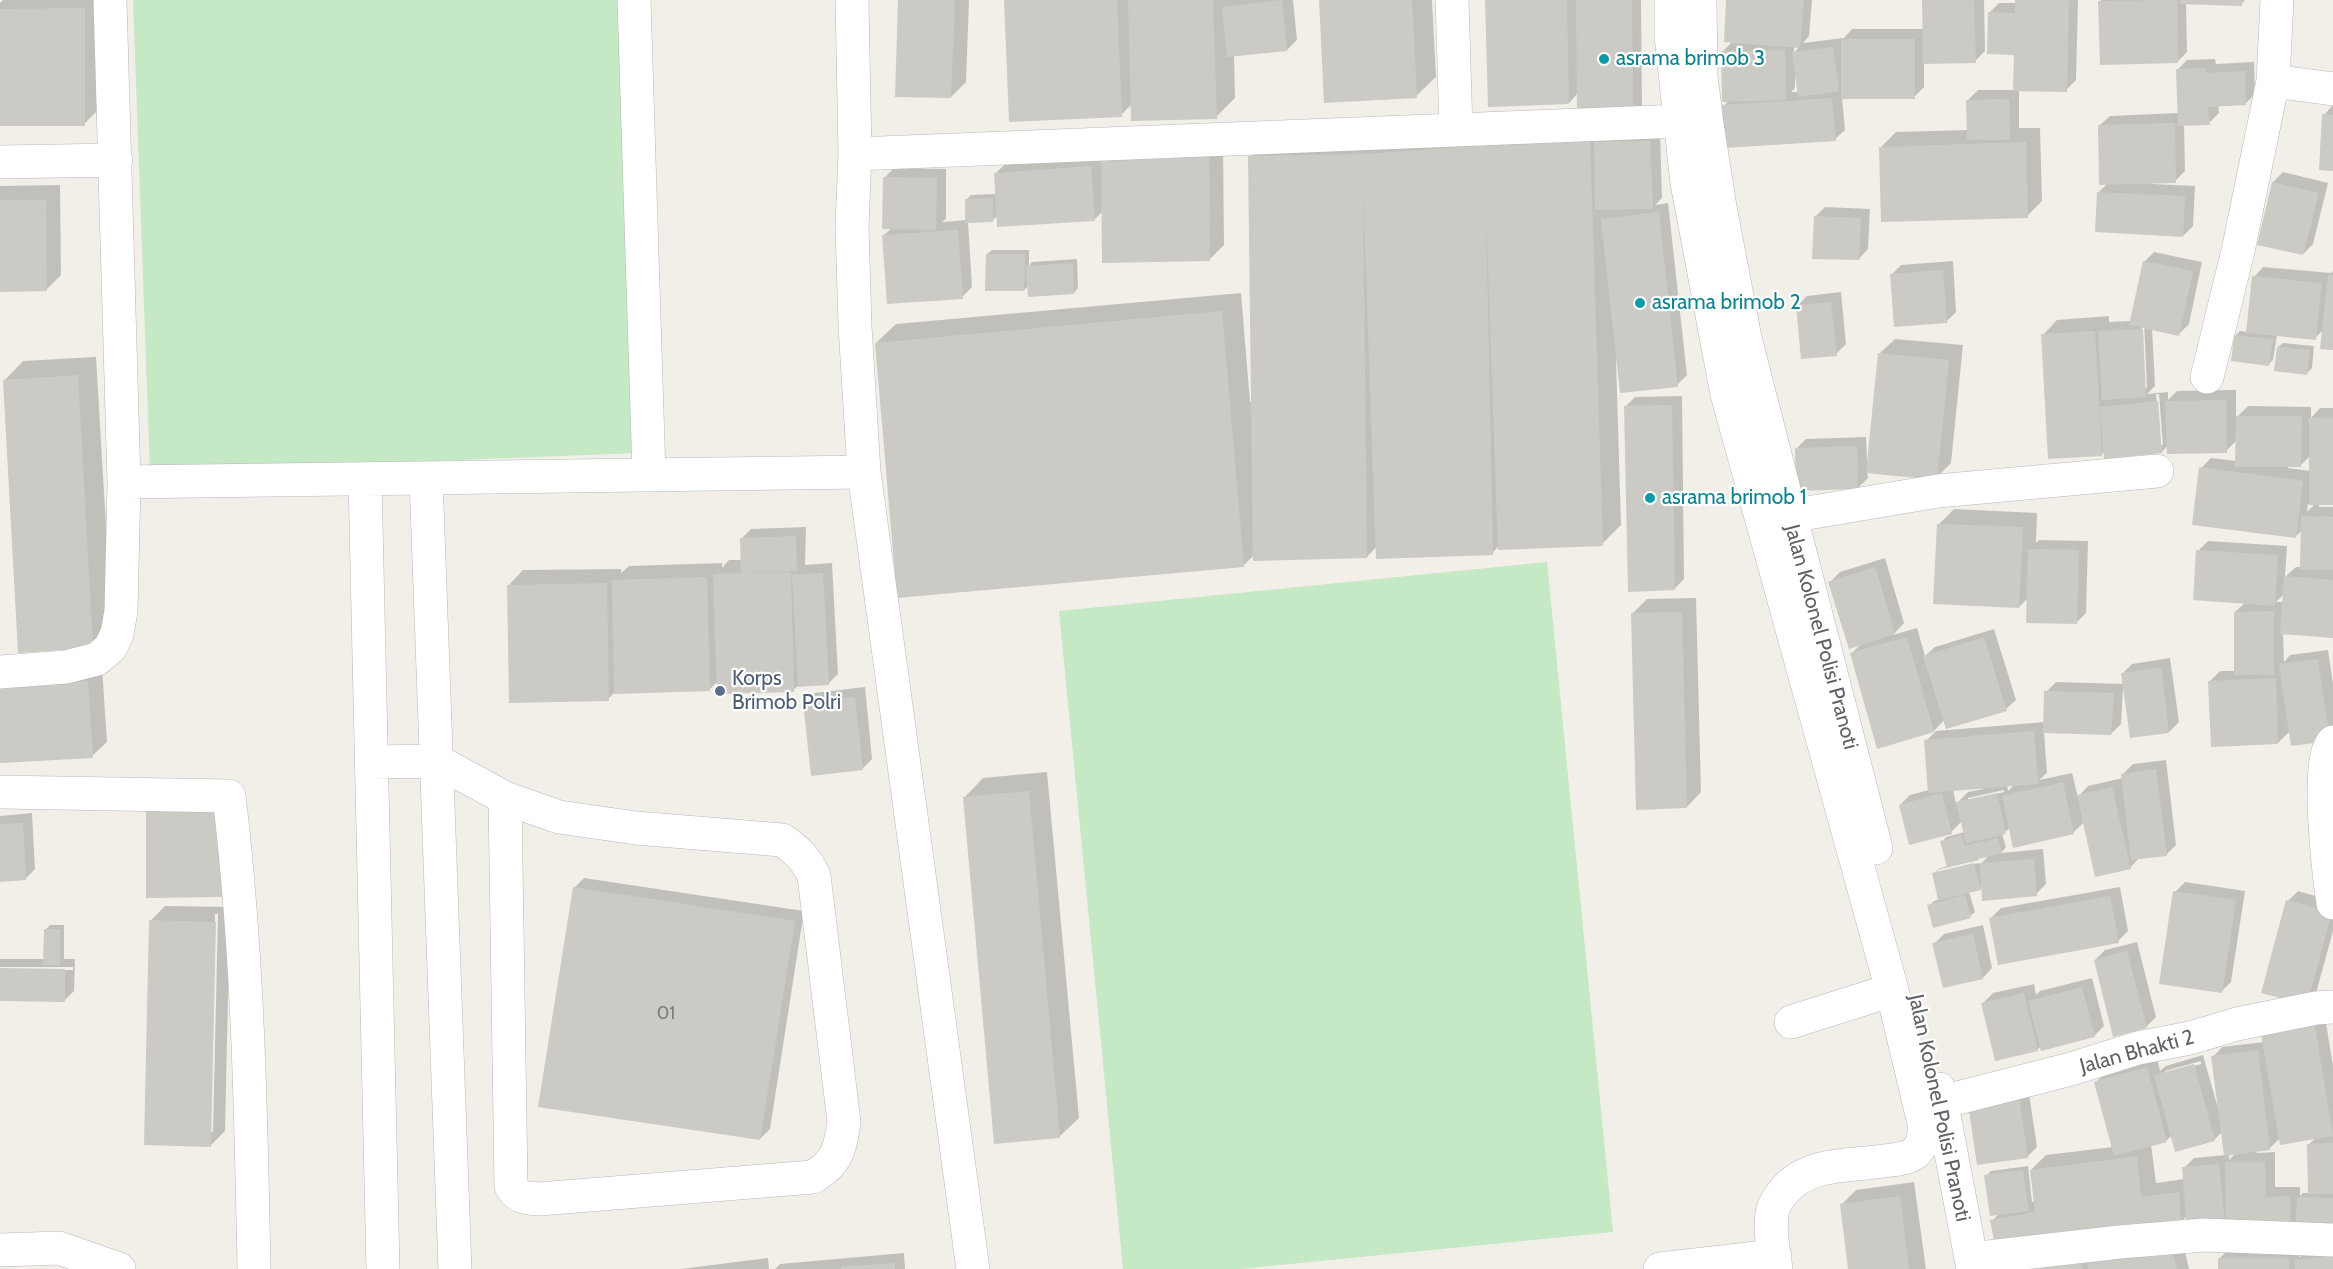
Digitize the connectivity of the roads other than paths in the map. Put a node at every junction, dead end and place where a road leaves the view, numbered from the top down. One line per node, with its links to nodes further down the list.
1 (110, 0): 13 (street)
2 (634, 0): 18 (street)
3 (852, 0): 12 (street)
4 (1452, 0): 11 (street)
5 (1671, 0): 10 (street)
6 (1700, 0): 22 (street, Jalan Kolonel Polisi Pranoti)
7 (2277, 0): 8 (street)
8 (2273, 81): 9 (street); 15 (street)
9 (2333, 90)
10 (1680, 121): 11 (street); 30 (street)
11 (1455, 130): 12 (street)
12 (855, 154): 17 (street)
13 (116, 160): 14 (street); 21 (street)
14 (0, 162)
15 (2207, 377)
16 (2157, 471): 22 (street)
17 (864, 472): 18 (street); 42 (street)
18 (649, 475): 19 (street)
19 (426, 478): 20 (street); 25 (street)
20 (365, 479): 21 (street); 26 (street)
21 (124, 482): 23 (street)
22 (1790, 516): 33 (street, Jalan Kolonel Polisi Pranoti)
23 (0, 672)
24 (2333, 742): 29 (street)
25 (437, 761): 26 (street); 28 (street); 41 (street)
26 (372, 762): 40 (street)
27 (0, 792): 39 (street)
28 (505, 798): 28 (street)
29 (2333, 903)
30 (1892, 990): 32 (street); 36 (street)
31 (2333, 1007): 33 (street, Jalan Bhakti 2)
32 (1791, 1022)
33 (1942, 1102): 37 (street, Jalan Kolonel Polisi Pranoti)
34 (2333, 1240): 37 (street)
35 (0, 1250): 38 (street)
36 (1776, 1263): 43 (street)
37 (1972, 1264)
38 (119, 1269)
39 (254, 1269)
40 (383, 1269)
41 (455, 1269)
42 (973, 1269)
43 (1660, 1269)

